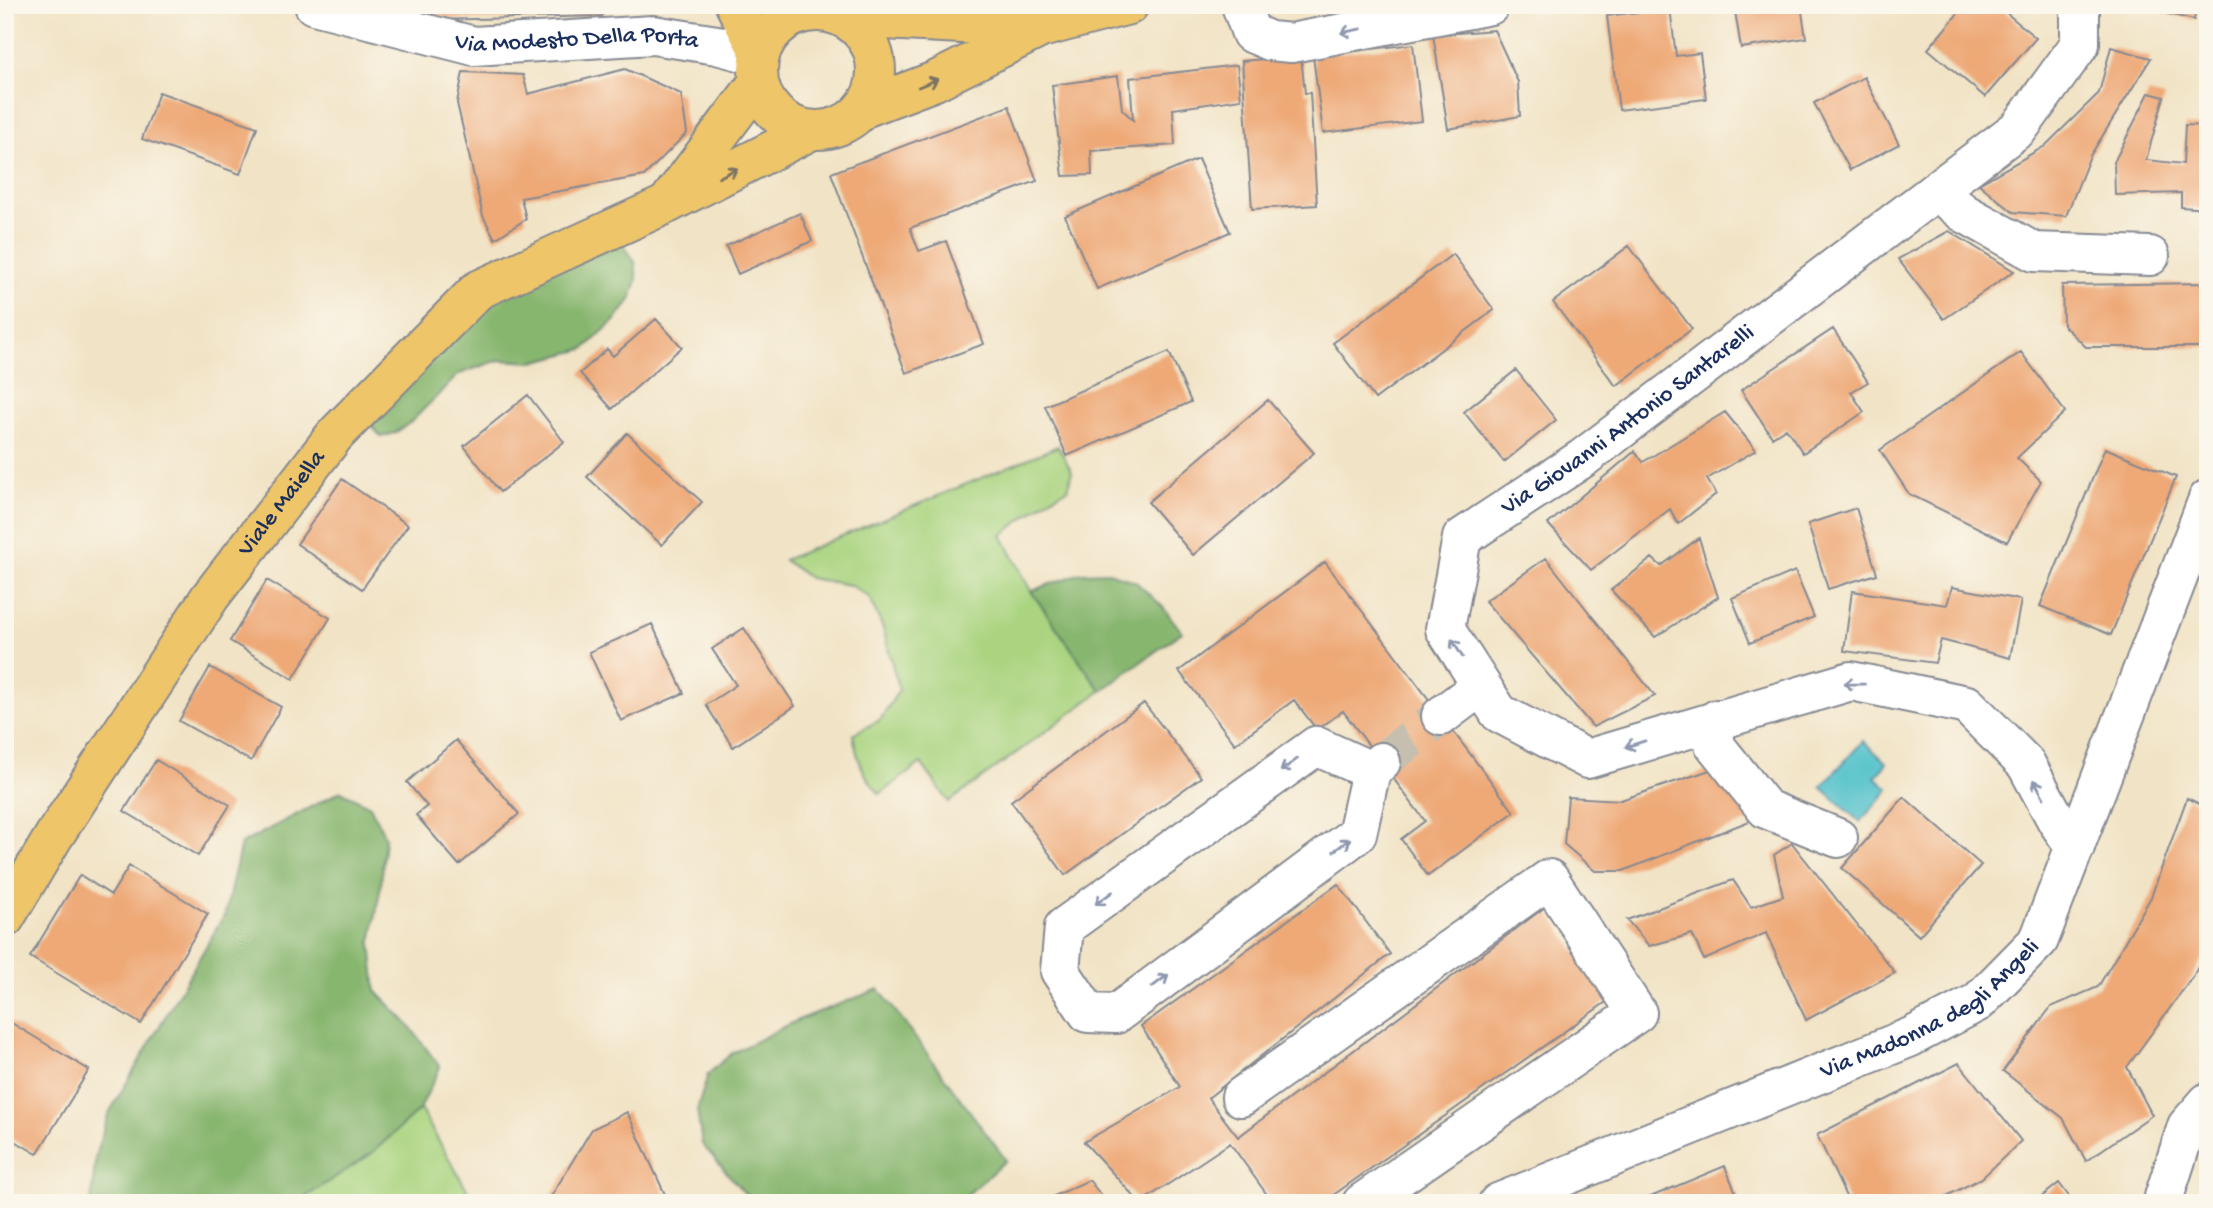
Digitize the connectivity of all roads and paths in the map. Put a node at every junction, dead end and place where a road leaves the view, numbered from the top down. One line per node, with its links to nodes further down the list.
1 (314, 5): 8 (street, Via Modesto Della Porta)
2 (735, 5): 10 (main road)
3 (1129, 5): 9 (main road)
4 (1241, 5): 5 (street, one-way to 4)
5 (1490, 5)
6 (2080, 5): 13 (street, Via Giovanni Antonio Santarelli)
7 (832, 12): 9 (main road); 10 (main road); 11 (main road)
8 (654, 20): 10 (street, Via Modesto Della Porta)
9 (1041, 28): 11 (main road, one-way to 9)
10 (759, 64): 12 (main road); 14 (main road)
11 (864, 108): 12 (main road)
12 (810, 131): 14 (main road, Viale Maiella, one-way to 12)
13 (1936, 191): 15 (street); 17 (street, Via Giovanni Antonio Santarelli, one-way to 13)
14 (667, 204): 23 (main road, Viale Maiella)
15 (2150, 256)
16 (2208, 499): 22 (street, Via Madonna degli Angeli)
17 (1481, 686): 18 (street); 19 (street, Via Giovanni Antonio Santarelli, one-way to 17)
18 (1441, 716)
19 (1717, 719): 21 (street); 22 (street, Via Giovanni Antonio Santarelli, one-way to 19)
20 (1376, 766): 20 (street, one-way to 20)
21 (1838, 838)
22 (2075, 848): 27 (street, Via Madonna degli Angeli)
23 (5, 918)
24 (1241, 1097): 26 (street)
25 (2208, 1102): 28 (street)
26 (1386, 1196)
27 (1498, 1203)
28 (2167, 1203)

